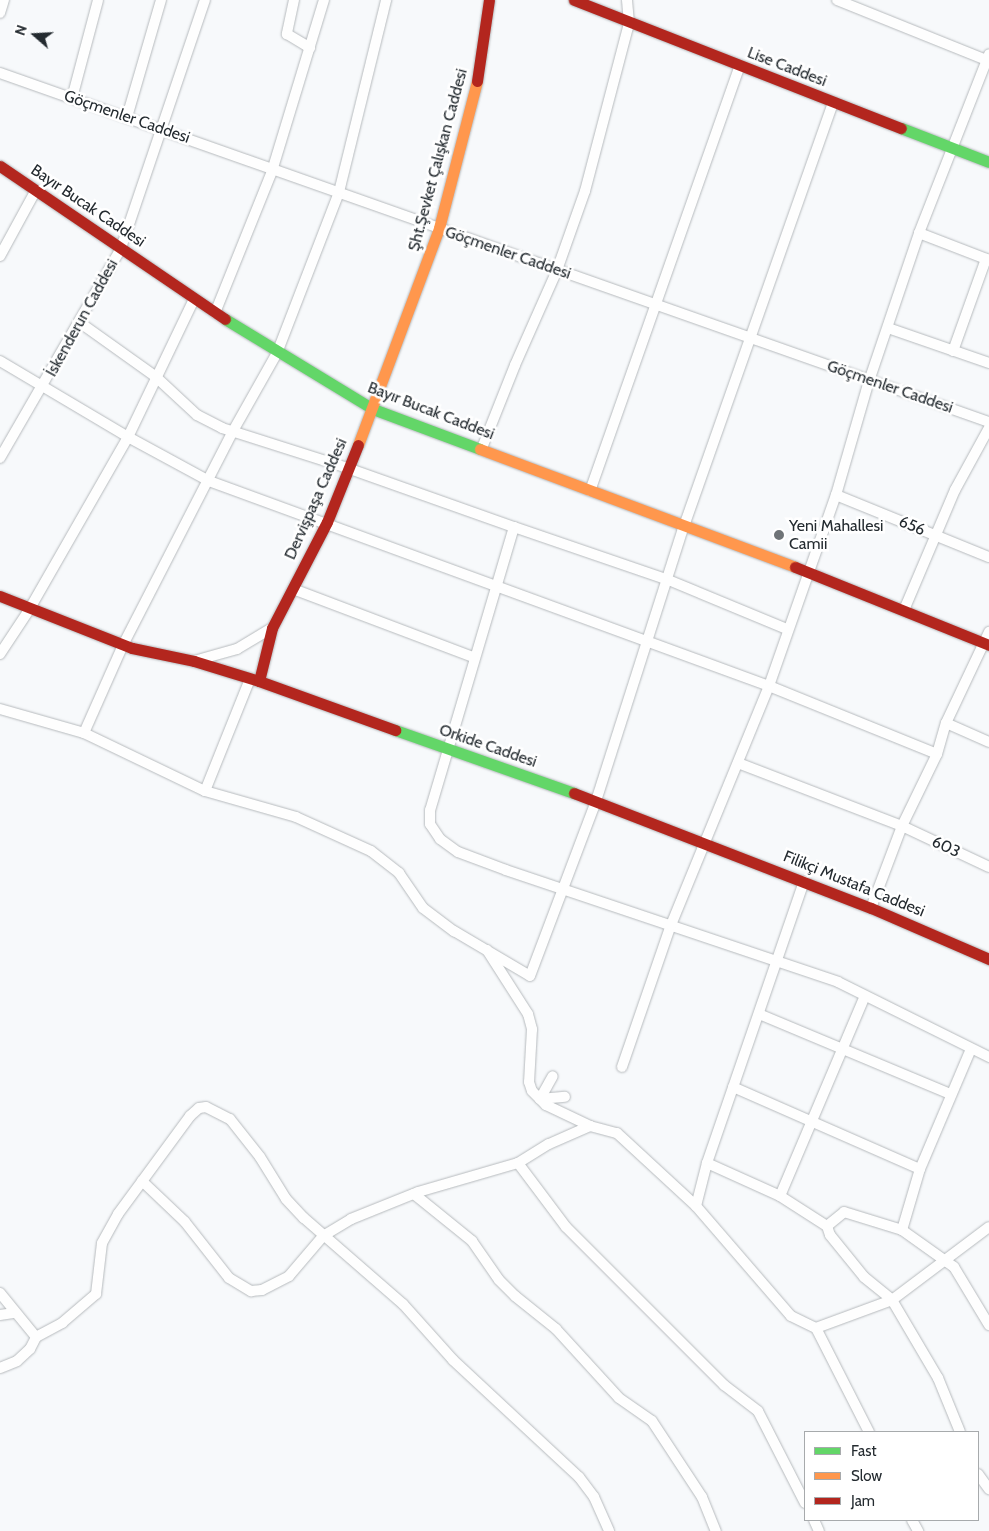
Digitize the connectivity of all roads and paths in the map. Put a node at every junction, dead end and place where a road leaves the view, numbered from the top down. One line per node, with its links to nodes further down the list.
1 (4, 0): 12 (street)
2 (98, 0): 18 (street)
3 (161, 0): 20 (street)
4 (205, 0): 21 (street, İskenderun Caddesi)
5 (294, 0): 14 (street)
6 (324, 0): 14 (street)
7 (386, 0): 27 (street)
8 (489, 0): 28 (street, Şht.Şevket Çalışkan Caddesi)
9 (574, 0): 13 (street, Lise Caddesi)
10 (627, 0): 13 (street)
11 (837, 0): 15 (street)
12 (0, 13)
13 (629, 23): 16 (street, Lise Caddesi); 33 (street)
14 (310, 48): 25 (street)
15 (988, 57): 22 (street)
16 (740, 66): 19 (street, Lise Caddesi); 35 (street)
17 (0, 73): 18 (street, Göçmenler Caddesi)
18 (72, 98): 20 (street, Göçmenler Caddesi)
19 (834, 102): 22 (street, Lise Caddesi); 39 (street)
20 (127, 117): 21 (street, Göçmenler Caddesi)
21 (163, 128): 25 (street, Göçmenler Caddesi); 30 (street, İskenderun Caddesi)
22 (952, 148): 23 (street, Lise Caddesi); 29 (street)
23 (989, 162)
24 (0, 166): 26 (street, Bayır Bucak Caddesi)
25 (272, 171): 27 (street, Göçmenler Caddesi); 36 (street)
26 (36, 190): 30 (street, Bayır Bucak Caddesi); 31 (street)
27 (339, 192): 28 (street, Göçmenler Caddesi); 41 (street)
28 (439, 228): 33 (street, Göçmenler Caddesi); 47 (street, Şht.Şevket Çalışkan Caddesi)
29 (920, 233): 32 (street); 38 (street)
30 (121, 248): 34 (street, Bayır Bucak Caddesi); 37 (street, İskenderun Caddesi)
31 (0, 256)
32 (987, 259): 40 (street)
33 (557, 270): 35 (street, Göçmenler Caddesi); 52 (street)
34 (194, 299): 36 (street, Bayır Bucak Caddesi); 44 (street)
35 (657, 305): 39 (street, Göçmenler Caddesi); 56 (street)
36 (215, 313): 41 (street, Bayır Bucak Caddesi)
37 (79, 322): 44 (street); 46 (street, İskenderun Caddesi)
38 (888, 328): 40 (street); 45 (street)
39 (752, 338): 45 (street, Göçmenler Caddesi); 59 (street)
40 (953, 351): 43 (street)
41 (277, 353): 47 (street, Bayır Bucak Caddesi); 50 (street)
42 (0, 361): 46 (street)
43 (989, 363)
44 (156, 377): 50 (street); 51 (street)
45 (870, 380): 48 (street, Göçmenler Caddesi); 57 (street)
46 (42, 388): 51 (street); 53 (street, İskenderun Caddesi)
47 (373, 409): 52 (street, Bayır Bucak Caddesi); 54 (street, Dervişpaşa Caddesi)
48 (989, 422)
49 (989, 428): 61 (street)
50 (233, 431): 54 (street); 55 (street)
51 (128, 438): 55 (street); 68 (street)
52 (482, 448): 56 (street, Bayır Bucak Caddesi)
53 (0, 458)
54 (347, 468): 58 (street, Dervişpaşa Caddesi); 60 (street)
55 (209, 481): 58 (street); 74 (street)
56 (590, 491): 59 (street, Bayır Bucak Caddesi)
57 (836, 495): 61 (street, 656); 63 (street)
58 (327, 522): 65 (street); 66 (street, Dervişpaşa Caddesi)
59 (684, 526): 63 (street, Bayır Bucak Caddesi); 64 (street)
60 (514, 527): 64 (street); 65 (street)
61 (934, 536): 62 (street, 656); 69 (street)
62 (989, 557)
63 (808, 572): 69 (street, Bayır Bucak Caddesi); 71 (street)
64 (666, 579): 71 (street); 73 (street)
65 (496, 588): 73 (street); 76 (street)
66 (293, 589): 70 (street, Dervişpaşa Caddesi); 76 (street)
67 (0, 596): 68 (street)
68 (29, 610): 74 (street); 75 (street)
69 (904, 610): 72 (street, Bayır Bucak Caddesi)
70 (272, 628): 77 (street); 78 (street, Dervişpaşa Caddesi)
71 (787, 630): 79 (street)
72 (988, 640): 81 (street)
73 (647, 642): 79 (street); 88 (street)
74 (123, 645): 77 (street); 82 (street)
75 (0, 654)
76 (473, 657): 84 (street)
77 (194, 661): 78 (street)
78 (254, 680): 84 (street, Orkide Caddesi); 87 (street)
79 (769, 686): 85 (street); 86 (street)
80 (0, 709): 82 (street)
81 (946, 723): 83 (street); 85 (street)
82 (84, 733): 87 (street)
83 (989, 742)
84 (447, 749): 88 (street, Orkide Caddesi); 93 (street)
85 (938, 754): 89 (street)
86 (738, 763): 89 (street, 603); 90 (street)
87 (205, 791): 96 (street)
88 (596, 801): 90 (street, Orkide Caddesi); 93 (street)
89 (902, 826): 91 (street, 603); 94 (street)
90 (706, 842): 92 (street, Filikçi Mustafa Caddesi); 95 (street)
91 (989, 867)
92 (804, 881): 94 (street, Filikçi Mustafa Caddesi); 98 (street)
93 (564, 890): 95 (street); 96 (street)
94 (872, 908): 97 (street, Filikçi Mustafa Caddesi)
95 (671, 925): 98 (street); 104 (street)
96 (485, 948): 109 (street)
97 (989, 959)
98 (778, 962): 99 (street); 100 (street)
99 (865, 996): 101 (street); 102 (street)
100 (759, 1014): 101 (street); 106 (street)
101 (843, 1048): 107 (street); 110 (street)
102 (971, 1049): 103 (street); 107 (street)
103 (989, 1057)
104 (622, 1067)
105 (553, 1076): 109 (street)
106 (733, 1087): 110 (street); 113 (street)
107 (950, 1094): 114 (street)
108 (565, 1097): 109 (street)
109 (540, 1099): 111 (street)
110 (813, 1122): 114 (street); 117 (street)
111 (590, 1126): 112 (street); 118 (street)
112 (518, 1163): 116 (street); 136 (street)
113 (707, 1163): 117 (street); 118 (street)
114 (920, 1169): 120 (street)
115 (142, 1181): 122 (street); 122 (street); 130 (street)
116 (414, 1194): 122 (street); 138 (street)
117 (780, 1196): 119 (street)
118 (696, 1206): 129 (street)
119 (827, 1226): 120 (street); 125 (street)
120 (902, 1230): 123 (street)
121 (987, 1230): 123 (street)
122 (323, 1236): 137 (street)
123 (943, 1261): 125 (street); 128 (street)
124 (0, 1293): 126 (street)
125 (892, 1300): 129 (street); 133 (street)
126 (15, 1314): 127 (street); 130 (street)
127 (0, 1315)
128 (989, 1325)
129 (816, 1328): 132 (street)
130 (36, 1338): 131 (street)
131 (0, 1368)
132 (868, 1431)
133 (960, 1431)
134 (979, 1475): 135 (street)
135 (989, 1489)
136 (804, 1501)
137 (609, 1531)
138 (716, 1531)

